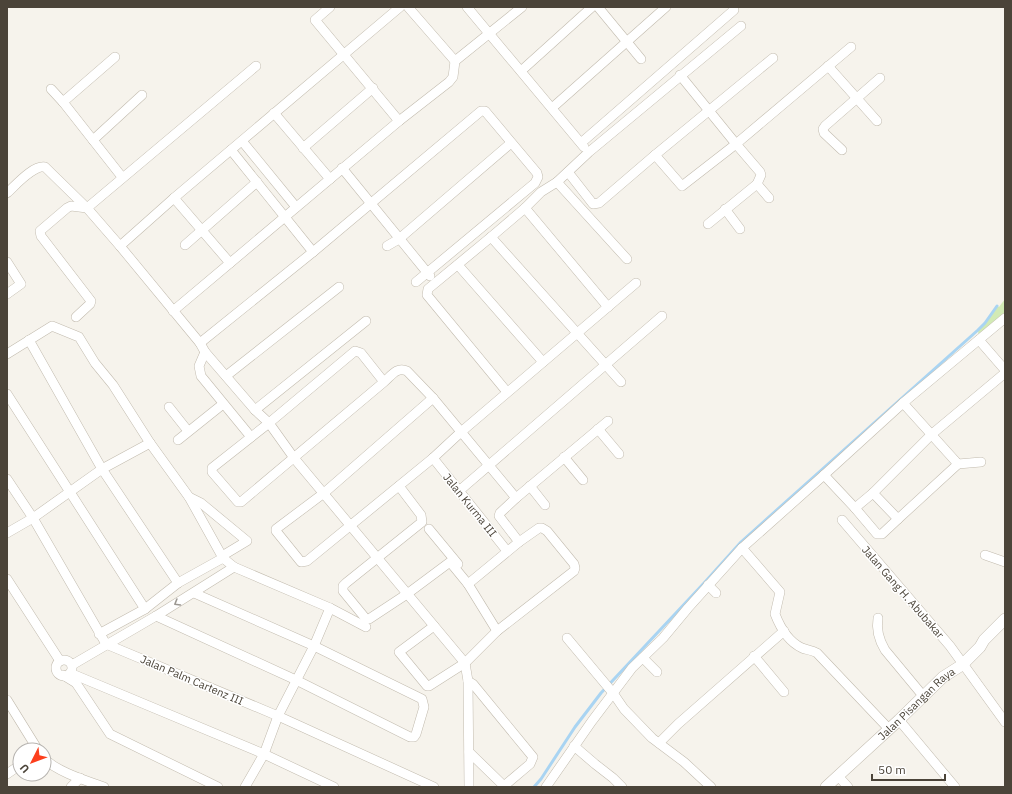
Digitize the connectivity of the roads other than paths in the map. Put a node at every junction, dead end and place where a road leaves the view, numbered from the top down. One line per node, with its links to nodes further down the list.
1 (330, 7): 14 (street)
2 (400, 7): 14 (street)
3 (408, 7): 18 (street)
4 (467, 7): 11 (street)
5 (522, 7): 11 (street)
6 (592, 7): 21 (street)
7 (598, 7): 12 (street)
8 (666, 7): 12 (street)
9 (734, 10): 37 (street)
10 (741, 26): 22 (street)
11 (489, 34): 18 (street); 21 (street)
12 (626, 42): 17 (street); 29 (street)
13 (851, 47): 20 (street)
14 (344, 54): 24 (street); 31 (street)
15 (115, 57): 28 (street)
16 (773, 58): 30 (street)
17 (641, 59)
18 (455, 61): 32 (street)
19 (256, 66): 46 (street)
20 (828, 66): 27 (street); 38 (street)
21 (521, 71): 29 (street)
22 (680, 75): 30 (street); 42 (street)
23 (880, 78): 27 (street)
24 (373, 88): 32 (street); 39 (street)
25 (51, 89): 28 (street)
26 (142, 95): 34 (street)
27 (856, 98): 33 (street); 41 (street)
28 (63, 102): 34 (street)
29 (552, 108): 37 (street)
30 (708, 110): 38 (street); 43 (street)
31 (274, 113): 35 (street); 39 (street)
32 (399, 121): 44 (street)
33 (877, 121)
34 (93, 140): 46 (street)
35 (242, 142): 40 (street); 57 (street)
36 (511, 143): 50 (street); 56 (street); 66 (street)
37 (581, 143): 42 (street)
38 (736, 144): 43 (street); 51 (street)
39 (304, 148): 47 (street)
40 (231, 150): 48 (street); 54 (street)
41 (842, 150)
42 (589, 152): 45 (street)
43 (655, 155): 45 (street)
44 (342, 168): 47 (street); 56 (street)
45 (568, 172): 49 (street)
46 (122, 177): 58 (street)
47 (330, 179): 57 (street)
48 (257, 182): 61 (street); 64 (street)
49 (557, 182): 52 (street); 71 (street)
50 (535, 183): 52 (street); 75 (street)
51 (757, 184): 55 (street); 60 (street)
52 (541, 192): 59 (street)
53 (7, 193): 58 (street)
54 (174, 198): 64 (street); 68 (street)
55 (770, 198)
56 (371, 204): 66 (street); 70 (street)
57 (296, 207): 61 (street)
58 (87, 208): 68 (street); 84 (street)
59 (525, 208): 65 (street); 81 (street)
60 (725, 209): 62 (street); 63 (street)
61 (285, 217): 70 (street); 73 (street)
62 (708, 224)
63 (740, 229)
64 (201, 230): 67 (street); 73 (street)
65 (492, 237): 74 (street); 87 (street)
66 (399, 239): 69 (street); 75 (street)
67 (185, 245)
68 (120, 246): 82 (street)
69 (387, 246)
70 (313, 252): 90 (street)
71 (627, 259)
72 (7, 262): 80 (street)
73 (230, 263): 82 (street)
74 (458, 265): 77 (street); 93 (street)
75 (427, 272): 76 (street); 77 (street)
76 (416, 282)
77 (436, 282): 99 (street)
78 (636, 283): 81 (street)
79 (339, 287): 96 (street)
80 (7, 294)
81 (608, 307): 87 (street)
82 (173, 311): 90 (street)
83 (662, 316): 94 (street)
84 (76, 317)
85 (1005, 318): 89 (street)
86 (366, 321): 105 (street)
87 (577, 333): 93 (street); 94 (street)
88 (29, 340): 92 (street); 114 (street); 122 (street)
89 (979, 340): 95 (street); 102 (street)
90 (200, 343): 91 (street)
91 (205, 352): 96 (street); 103 (street)
92 (7, 354)
93 (543, 362): 99 (street)
94 (606, 365): 98 (street); 121 (street)
95 (1005, 371): 111 (street)
96 (226, 376): 105 (street)
97 (384, 382): 101 (street); 107 (street); 117 (street)
98 (621, 382)
99 (507, 392): 110 (street)
100 (7, 394): 129 (street)
101 (433, 398): 110 (street); 130 (street)
102 (903, 403): 111 (street); 123 (street)
103 (223, 404): 109 (street); 112 (street)
104 (169, 407): 109 (street)
105 (255, 410): 107 (street)
106 (608, 421): 108 (street)
107 (269, 423): 112 (street); 117 (street)
108 (598, 429): 115 (street); 116 (street)
109 (188, 431): 113 (street)
110 (461, 432): 118 (street); 121 (street)
111 (932, 434): 120 (street); 131 (street)
112 (251, 436): 117 (street)
113 (178, 440)
114 (150, 443): 122 (street); 132 (street)
115 (619, 454)
116 (564, 457): 125 (street); 127 (street)
117 (294, 458): 130 (street)
118 (433, 458): 126 (street); 128 (street, Jalan Kurma III)
119 (981, 462): 120 (street)
120 (958, 464): 137 (street)
121 (489, 466): 128 (street); 133 (street)
122 (102, 469): 129 (street); 152 (street)
123 (824, 476): 135 (street); 143 (street)
124 (7, 479): 136 (street)
125 (583, 480)
126 (399, 486): 139 (street); 146 (street)
127 (530, 486): 133 (street); 134 (street)
128 (459, 491): 144 (street, Jalan Kurma III)
129 (70, 493): 136 (street); 158 (street)
130 (324, 493): 139 (street); 139 (street)
131 (873, 493): 135 (street); 137 (street)
132 (189, 497): 147 (street); 147 (street)
133 (516, 498): 142 (street)
134 (546, 505)
135 (855, 508): 137 (street)
136 (32, 518): 141 (street); 166 (street)
137 (898, 519)
138 (842, 520): 174 (street, Jalan Gang H. Abubakar)
139 (351, 526): 146 (street)
140 (428, 529): 151 (street)
141 (7, 533)
142 (519, 542): 144 (street); 164 (street)
143 (742, 548): 153 (street); 165 (street)
144 (507, 551): 151 (street)
145 (985, 555): 148 (street)
146 (378, 556): 156 (street); 156 (street)
147 (223, 557): 149 (street); 152 (street)
148 (1005, 562)
149 (234, 567): 154 (street); 157 (street)
150 (7, 579): 172 (street)
151 (470, 582): 156 (street); 164 (street)
152 (178, 583): 158 (street)
153 (708, 585): 155 (street); 171 (street)
154 (194, 593): 159 (street, one-way to 159); 169 (street)
155 (716, 593)
156 (407, 594): 162 (street)
157 (330, 608): 163 (street); 169 (street)
158 (145, 609): 166 (street)
159 (156, 616): 168 (street); 177 (street)
160 (878, 618): 181 (street)
161 (1005, 619): 174 (street, Jalan Pisangan Raya)
162 (434, 626): 173 (street); 173 (street)
163 (366, 627)
164 (497, 631): 173 (street)
165 (784, 631): 170 (street); 186 (street)
166 (99, 634): 168 (street)
167 (567, 638): 180 (street)
168 (106, 644): 175 (street); 183 (street, Jalan Palm Cartenz III)
169 (314, 646): 177 (street); 177 (street)
170 (754, 656): 179 (street); 188 (street)
171 (643, 658): 176 (street); 180 (street)
172 (60, 661): 175 (street); 175 (street)
173 (465, 663): 178 (street)
174 (962, 665): 181 (street, Jalan Pisangan Raya); 185 (street, Jalan Gang H. Abubakar)
175 (68, 671): 191 (street); 198 (street)
176 (657, 672)
177 (296, 680): 183 (street)
178 (468, 681): 190 (street); 190 (street)
179 (784, 692)
180 (613, 693): 188 (street); 189 (street)
181 (924, 697): 184 (street, Jalan Pisangan Raya)
182 (7, 700): 187 (street)
183 (278, 716): 191 (street); 201 (street, Jalan Palm Cartenz III)
184 (899, 720): 186 (street, Jalan Pisangan Raya); 195 (street)
185 (1005, 722)
186 (890, 729): 193 (street, Jalan Pisangan Raya)
187 (33, 742)
188 (659, 744): 205 (street)
189 (574, 746): 203 (street); 204 (street)
190 (469, 752): 202 (street)
191 (264, 754): 199 (street); 200 (street)
192 (52, 764): 194 (street)
193 (838, 776): 206 (street, Jalan Pisangan Raya); 207 (street)
194 (80, 778): 196 (street); 197 (street)
195 (952, 786)
196 (71, 787)
197 (104, 787)
198 (218, 787)
199 (245, 787)
200 (334, 787)
201 (434, 787)
202 (470, 787)
203 (546, 787)
204 (622, 787)
205 (711, 787)
206 (827, 787)
207 (848, 787)

